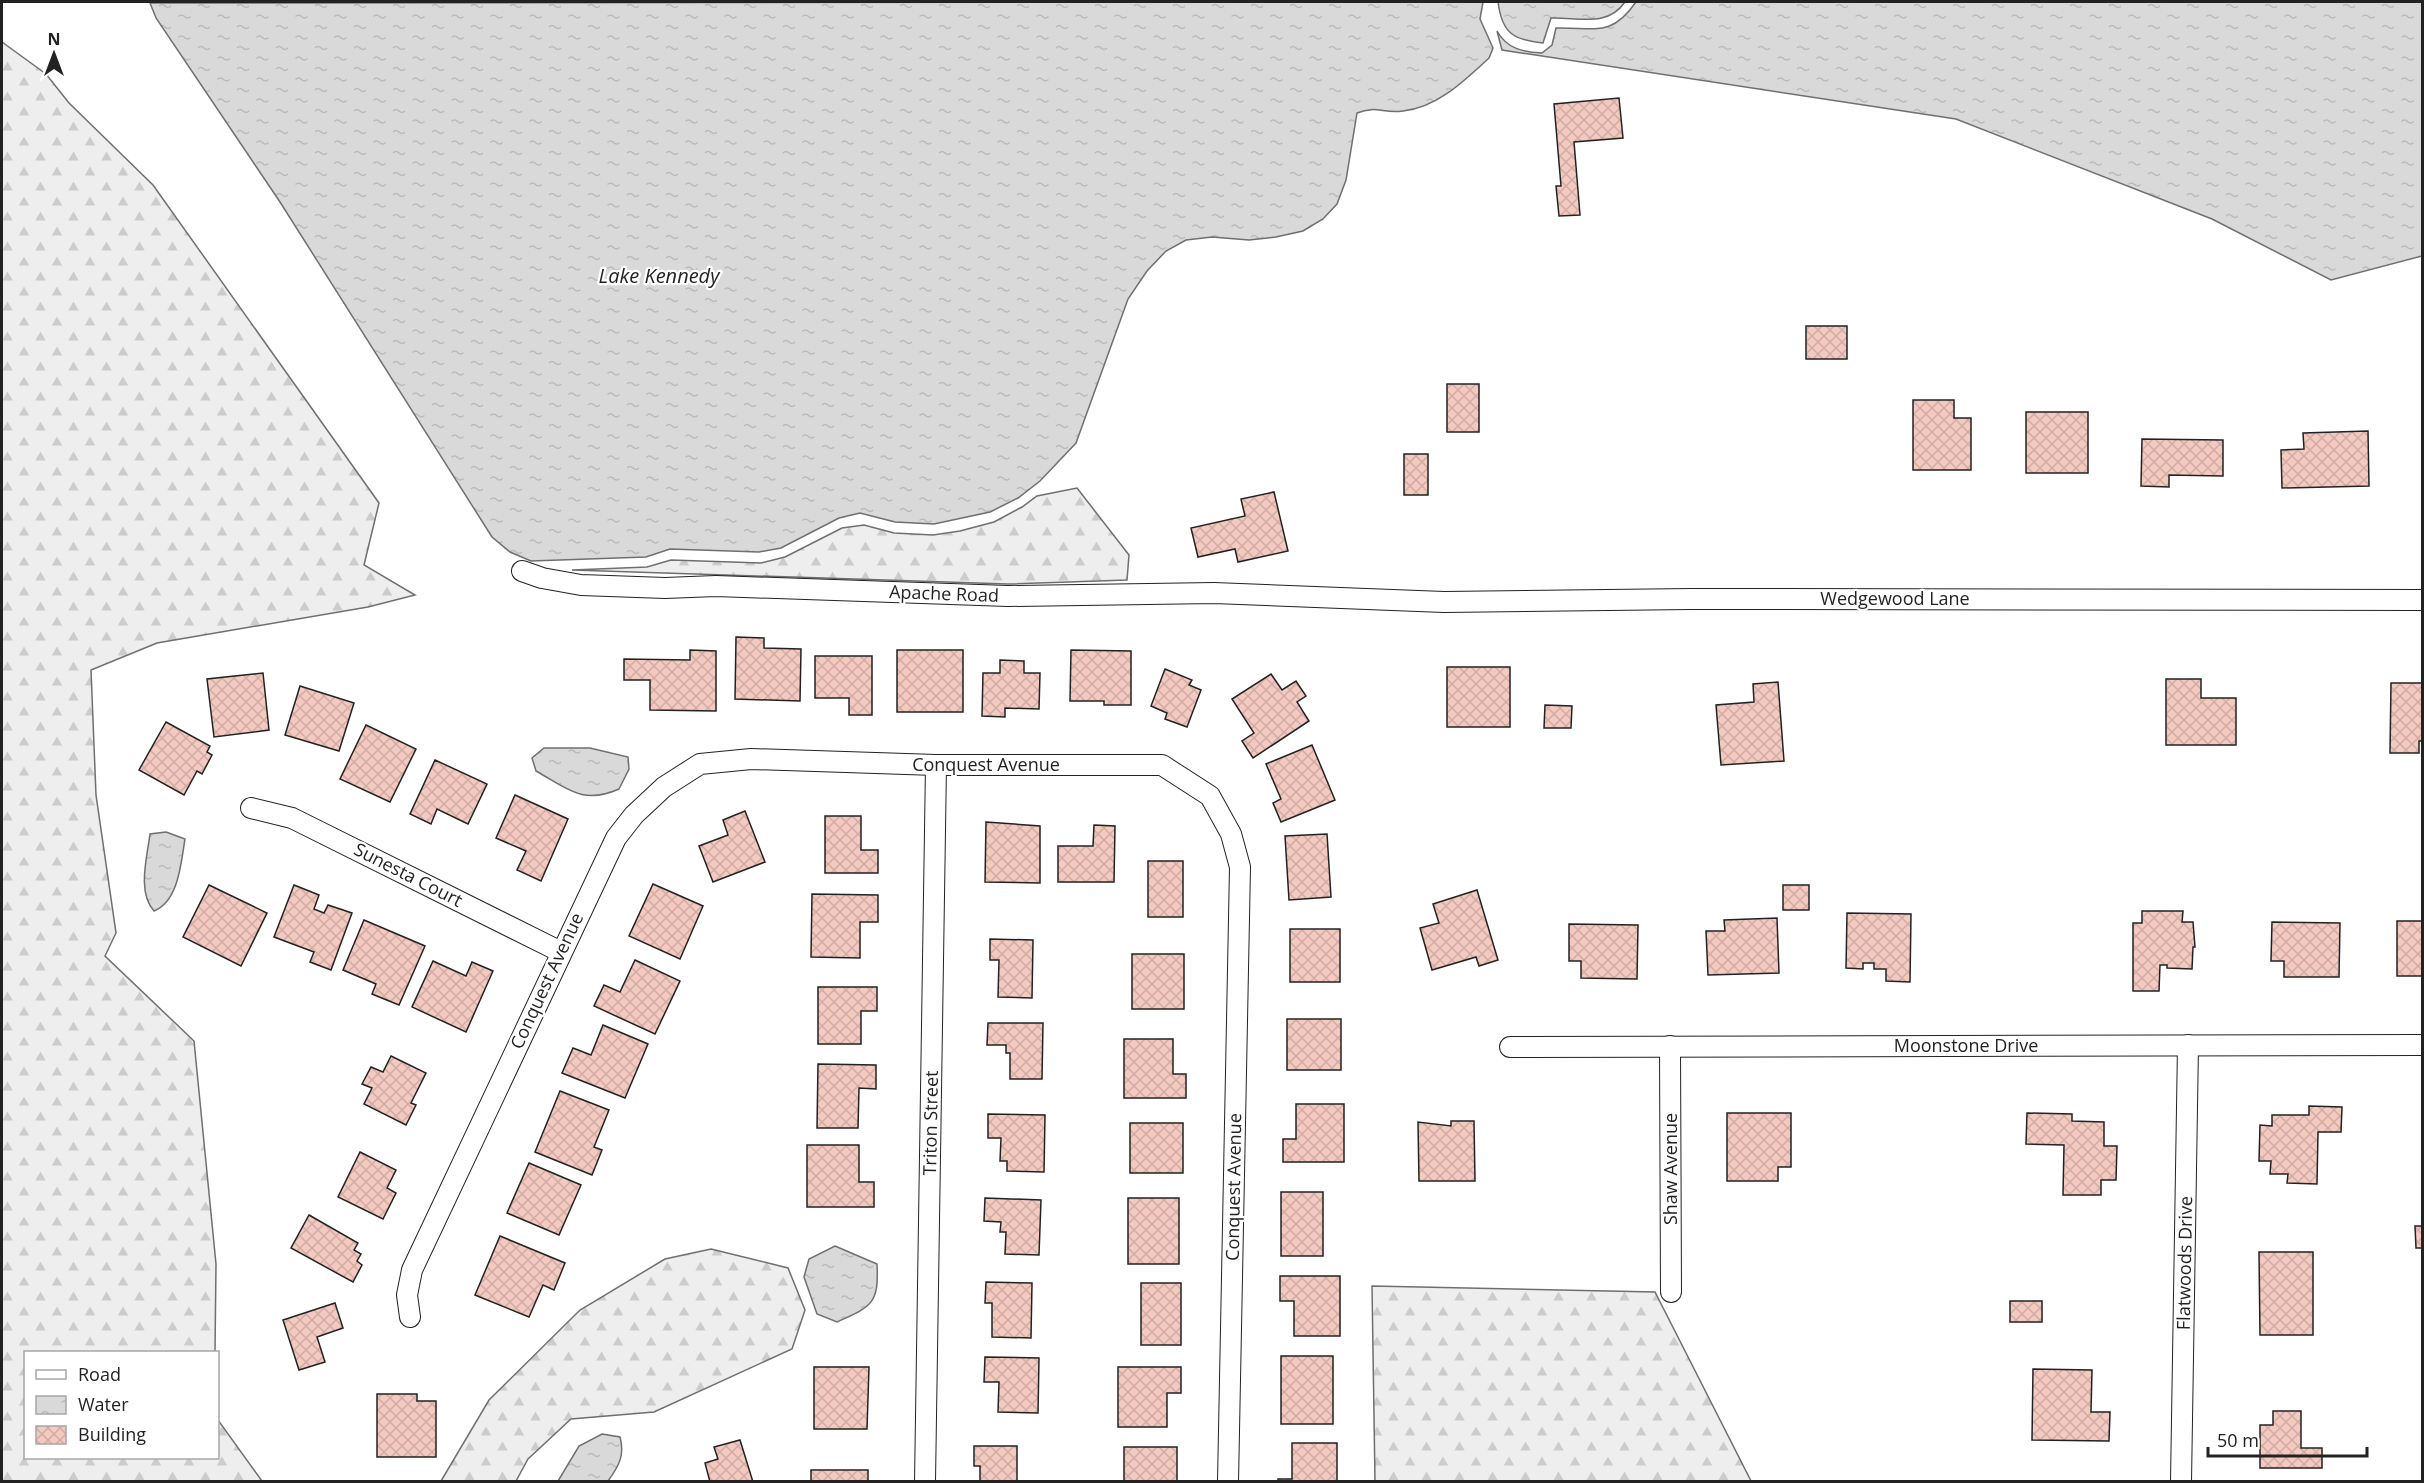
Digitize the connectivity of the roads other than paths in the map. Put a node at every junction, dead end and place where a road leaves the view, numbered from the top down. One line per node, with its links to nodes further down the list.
1 (522, 571): 2 (street, Apache Road)
2 (1367, 599): 3 (street, Wedgewood Lane)
3 (2422, 600)
4 (936, 765): 6 (street, Conquest Avenue); 13 (street, Triton Street); 14 (street, Conquest Avenue)
5 (251, 808): 6 (street, Sunesta Court)
6 (561, 952): 12 (street, Conquest Avenue)
7 (2188, 1045): 8 (street, Moonstone Drive); 9 (street, Moonstone Drive); 15 (street, Flatwoods Drive)
8 (2422, 1045)
9 (1670, 1046): 10 (street, Moonstone Drive); 11 (street, Shaw Avenue)
10 (1510, 1047)
11 (1671, 1292)
12 (410, 1317)
13 (925, 1482)
14 (1228, 1482)
15 (2181, 1482)

